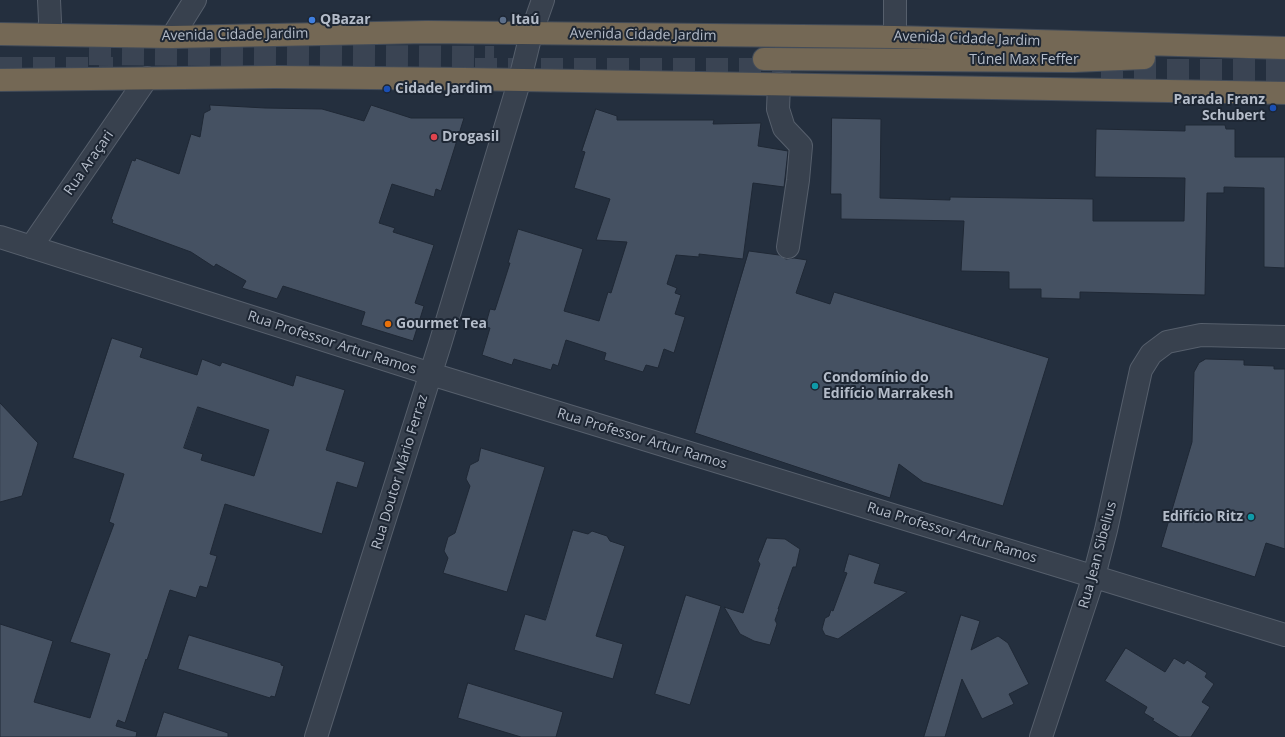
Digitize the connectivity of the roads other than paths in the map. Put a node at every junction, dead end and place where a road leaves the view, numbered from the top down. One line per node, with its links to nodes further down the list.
1 (49, 0): 6 (street)
2 (195, 0): 8 (street)
3 (543, 0): 7 (street, Rua Doutor Mário Ferraz)
4 (895, 0): 9 (street)
5 (0, 34): 6 (highway, Avenida Cidade Jardim)
6 (49, 34): 8 (highway, Avenida Cidade Jardim)
7 (531, 34): 8 (highway, Avenida Cidade Jardim); 9 (highway, Avenida Cidade Jardim); 14 (street, Rua Doutor Mário Ferraz)
8 (172, 36)
9 (895, 37): 10 (highway, Avenida Cidade Jardim)
10 (1285, 48)
11 (1285, 52): 12 (highway, Túnel Max Feffer)
12 (764, 59)
13 (147, 78): 14 (highway); 15 (highway); 20 (street, Rua Araçari)
14 (520, 79): 16 (highway); 22 (street, Rua Doutor Mário Ferraz)
15 (0, 80)
16 (779, 84): 17 (highway); 19 (street)
17 (1285, 92)
18 (0, 237): 20 (street, Rua Professor Artur Ramos)
19 (788, 246)
20 (31, 247): 22 (street, Rua Professor Artur Ramos)
21 (1285, 336): 23 (street, Rua Jean Sibelius)
22 (430, 374): 23 (street, Rua Professor Artur Ramos); 25 (street, Rua Doutor Mário Ferraz)
23 (1094, 576): 24 (street, Rua Professor Artur Ramos); 26 (street, Rua Jean Sibelius)
24 (1285, 635)
25 (316, 737)
26 (1041, 737)

